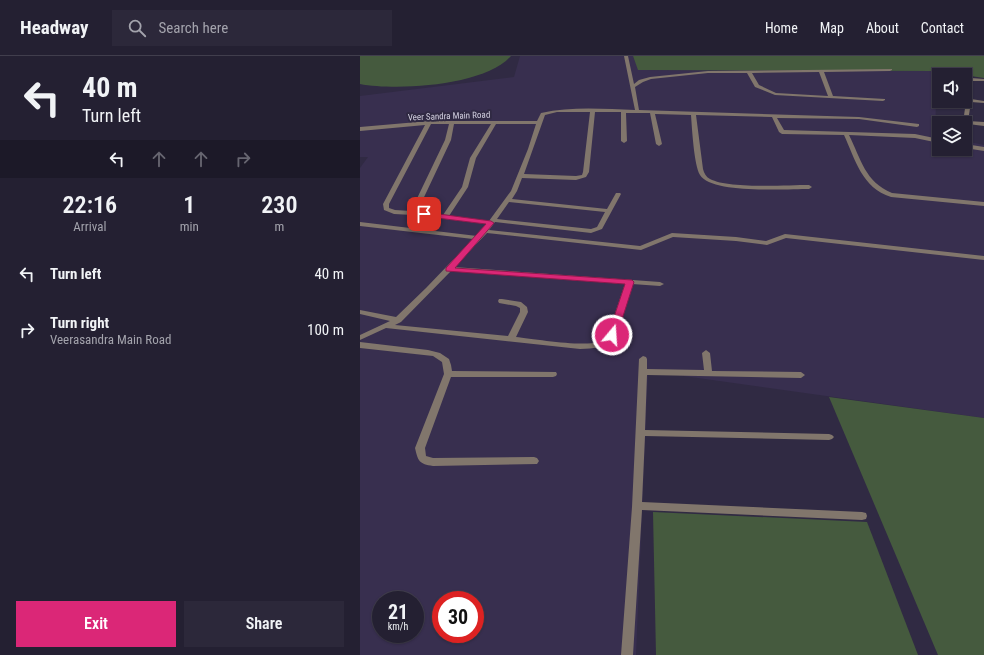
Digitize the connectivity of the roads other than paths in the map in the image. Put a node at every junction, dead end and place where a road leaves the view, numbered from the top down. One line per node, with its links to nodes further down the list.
1 (626, 56): 7 (street)
2 (890, 70): 3 (street)
3 (821, 71): 4 (street); 8 (street)
4 (749, 72): 7 (street); 8 (street)
5 (972, 79): 6 (street)
6 (984, 80)
7 (634, 86): 14 (street)
8 (831, 97): 9 (street)
9 (883, 100)
10 (972, 100): 11 (street)
11 (984, 102)
12 (593, 110): 13 (street); 18 (street); 32 (street)
13 (623, 110): 14 (street); 28 (street)
14 (637, 110): 15 (street)
15 (652, 111): 16 (street); 29 (street)
16 (693, 113): 17 (street); 33 (street)
17 (774, 116): 22 (street); 26 (street)
18 (539, 122): 20 (street, Veer Sandra Main Road); 32 (street)
19 (452, 123): 20 (street, Veer Sandra Main Road); 21 (street, Veer Sandra Main Road); 38 (street)
20 (494, 123): 39 (street)
21 (429, 124): 25 (street, Veer Sandra Main Road); 38 (street)
22 (917, 124)
23 (972, 124): 24 (street)
24 (984, 124)
25 (360, 129)
26 (846, 133): 27 (street); 36 (street)
27 (932, 140)
28 (624, 142)
29 (659, 144)
30 (972, 147): 31 (street)
31 (984, 149)
32 (520, 176): 35 (street)
33 (809, 187)
34 (618, 194): 37 (street)
35 (508, 200): 37 (street); 40 (street)
36 (984, 204)
37 (609, 211): 40 (street)
38 (413, 213): 39 (street)
39 (445, 217): 40 (street)
40 (492, 222): 42 (street)
41 (360, 224): 43 (street)
42 (485, 231): 43 (street); 44 (street)
43 (479, 238): 45 (street)
44 (984, 258)
45 (449, 270): 46 (street); 50 (street)
46 (630, 282): 47 (street); 53 (street)
47 (660, 284)
48 (502, 301): 53 (street)
49 (360, 312): 50 (street)
50 (398, 320): 51 (street)
51 (385, 326): 52 (street); 53 (street)
52 (360, 338)
53 (511, 339)
54 (360, 345): 58 (street)
55 (706, 353): 60 (street)
56 (643, 359): 57 (street)
57 (643, 372): 60 (street); 62 (street)
58 (448, 374): 59 (street); 64 (street)
59 (553, 374)
60 (708, 374): 61 (street)
61 (801, 375)
62 (642, 433): 63 (street); 65 (street)
63 (829, 437)
64 (534, 461)
65 (638, 506): 66 (street); 67 (street)
66 (862, 516)
67 (627, 655)

